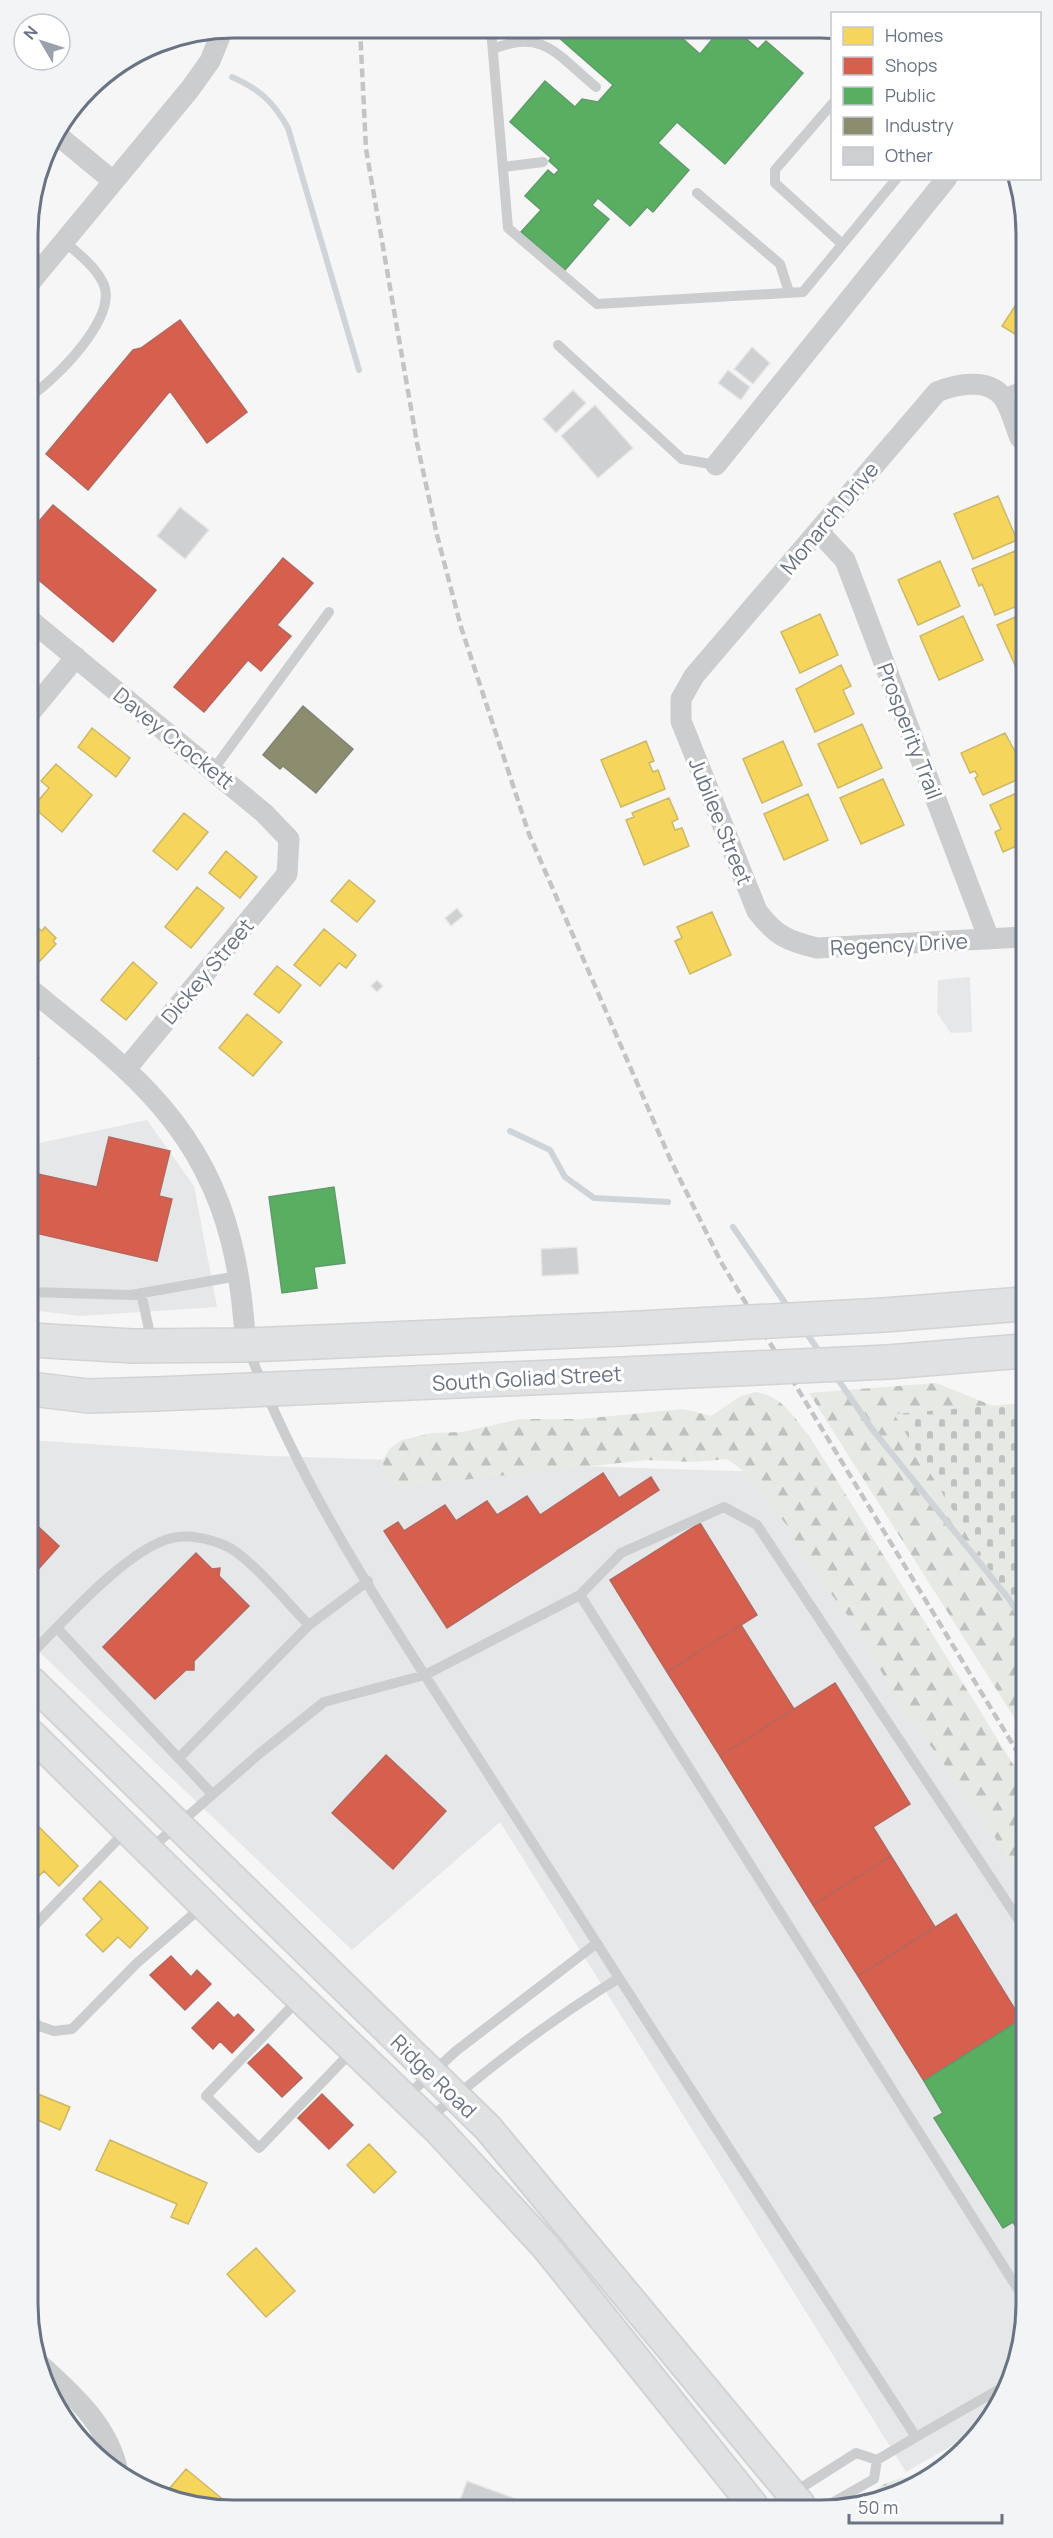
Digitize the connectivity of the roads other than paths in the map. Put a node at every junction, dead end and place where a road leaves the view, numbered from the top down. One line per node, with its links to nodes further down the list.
1 (492, 38): 3 (lane)
2 (219, 39): 11 (street)
3 (493, 49): 4 (lane); 8 (lane)
4 (596, 87)
5 (831, 105): 14 (lane)
6 (62, 139): 11 (street)
7 (543, 162): 8 (lane)
8 (503, 167): 16 (lane)
9 (895, 180): 14 (lane)
10 (945, 180): 21 (street)
11 (113, 181): 13 (street)
12 (697, 193): 16 (lane)
13 (64, 241): 15 (street); 18 (lane)
14 (843, 244): 16 (lane)
15 (38, 273)
16 (789, 292)
17 (558, 345): 21 (lane)
18 (38, 389)
19 (1010, 391): 20 (street); 22 (street, Monarch Drive)
20 (1016, 428)
21 (716, 465)
22 (818, 531): 26 (street, Monarch Drive); 32 (street, Prosperity Trail)
23 (329, 612): 28 (lane)
24 (38, 626): 25 (street, Davey Crockett)
25 (76, 657): 27 (street); 28 (street, Davey Crockett)
26 (681, 699): 30 (street, Jubilee Street)
27 (38, 703)
28 (213, 770): 29 (street, Davey Crockett)
29 (287, 874): 34 (street, Dickey Street)
30 (779, 934): 32 (street, Regency Drive)
31 (1016, 937): 32 (street, Regency Drive)
32 (989, 939)
33 (38, 996): 34 (street)
34 (126, 1069): 35 (street)
35 (238, 1276): 37 (lane); 40 (street)
36 (38, 1292): 37 (lane)
37 (141, 1293): 41 (lane)
38 (1015, 1305): 40 (main road, South Goliad Street, bridge)
39 (38, 1340): 41 (main road, South Goliad Street)
40 (246, 1345): 41 (main road, South Goliad Street); 44 (lane)
41 (153, 1346)
42 (1015, 1352): 44 (main road, South Goliad Street, bridge)
43 (38, 1390): 44 (main road, South Goliad Street)
44 (264, 1390): 45 (lane)
45 (368, 1581): 47 (lane); 50 (lane)
46 (580, 1595): 50 (lane); 59 (lane); 70 (lane)
47 (309, 1625): 48 (lane); 53 (lane)
48 (57, 1628): 49 (lane); 53 (lane)
49 (38, 1647)
50 (425, 1675): 54 (lane); 61 (lane)
51 (38, 1688): 55 (main road, Ridge Road)
52 (38, 1741): 56 (main road, Ridge Road)
53 (179, 1758): 54 (lane)
54 (212, 1794): 55 (lane)
55 (176, 1825): 57 (lane); 66 (main road, Ridge Road)
56 (128, 1830): 57 (main road, Ridge Road); 60 (lane)
57 (149, 1850): 58 (main road, Ridge Road)
58 (204, 1905): 63 (main road, Ridge Road); 64 (lane)
59 (1015, 1915)
60 (38, 1922)
61 (597, 1943): 62 (lane); 66 (lane)
62 (619, 1978): 67 (lane); 73 (lane)
63 (300, 1998): 65 (main road, Ridge Road); 65 (lane)
64 (38, 2025)
65 (354, 2049): 68 (main road, Ridge Road)
66 (431, 2073): 67 (main road, Ridge Road); 68 (lane)
67 (455, 2096): 69 (lane); 78 (main road, Ridge Road)
68 (405, 2098): 69 (main road, Ridge Road)
69 (428, 2120): 77 (main road, Ridge Road)
70 (1015, 2285)
71 (52, 2379): 75 (street)
72 (994, 2393): 73 (lane)
73 (916, 2438): 74 (lane)
74 (877, 2460): 76 (lane); 79 (lane)
75 (115, 2461)
76 (838, 2499)
77 (749, 2500)
78 (791, 2500)
79 (793, 2500)

